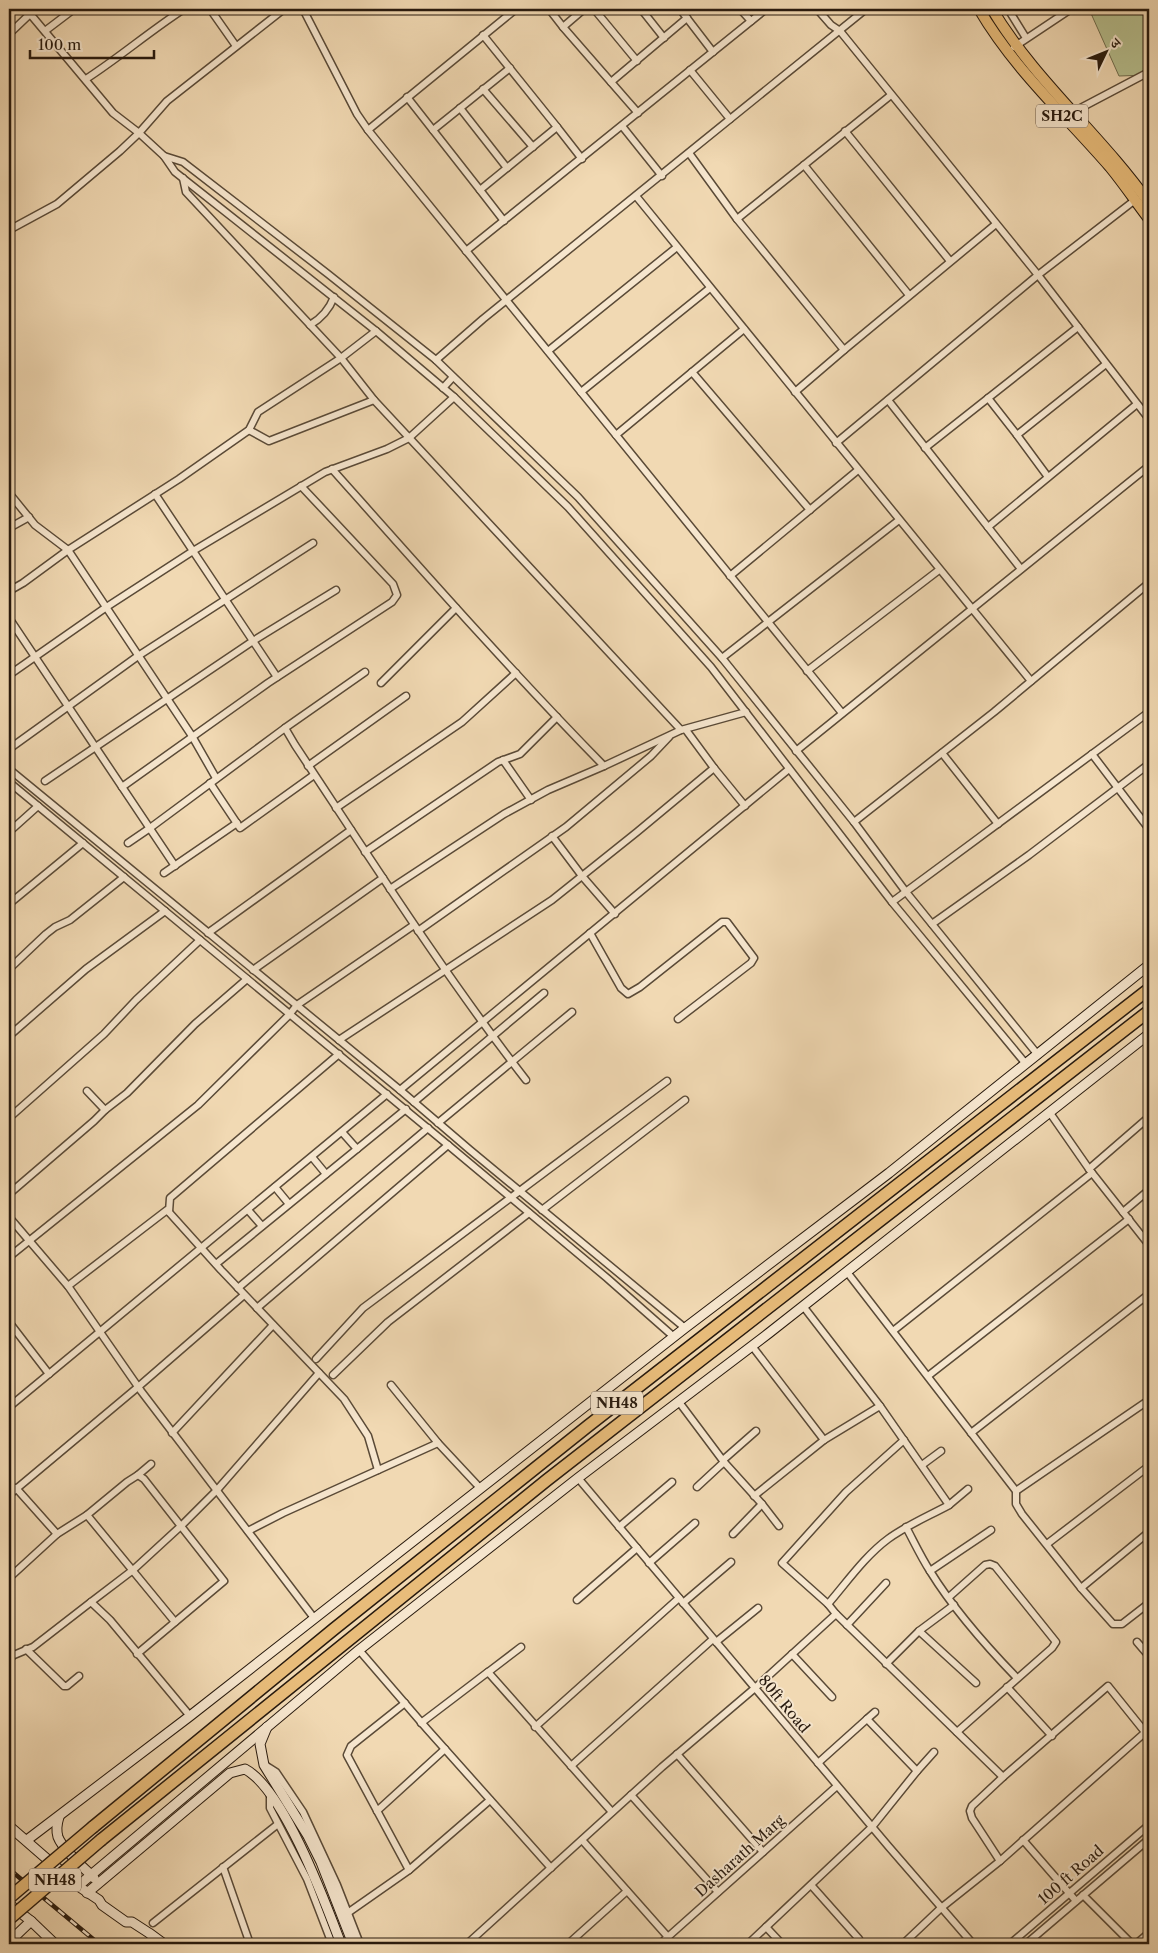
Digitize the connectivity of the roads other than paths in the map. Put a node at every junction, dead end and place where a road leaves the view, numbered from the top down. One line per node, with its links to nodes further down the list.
1 (74, 9): 24 (street)
2 (184, 9): 38 (street)
3 (210, 9): 31 (street)
4 (284, 9): 31 (street)
5 (303, 9): 49 (street)
6 (516, 9): 27 (street)
7 (549, 9): 23 (street)
8 (584, 9): 23 (street)
9 (594, 9): 34 (street)
10 (641, 9): 28 (street)
11 (680, 9): 21 (street)
12 (740, 9): 22 (street)
13 (766, 9): 22 (street)
14 (817, 9): 25 (street)
15 (866, 9): 25 (street)
16 (979, 9): 33 (main road, SH2C)
17 (992, 9): 30 (main road, SH2C)
18 (1008, 9): 29 (street)
19 (1071, 9): 29 (street)
20 (28, 11): 24 (street); 26 (street)
21 (687, 18): 28 (street); 32 (street)
22 (751, 21): 32 (street)
23 (563, 27): 39 (street)
24 (45, 31): 38 (street)
25 (840, 32): 41 (street); 46 (street)
26 (9, 34)
27 (483, 35): 35 (street); 42 (street)
28 (664, 38): 34 (street)
29 (1026, 38): 30 (street)
30 (1016, 45): 33 (street); 44 (main road, SH2C)
31 (236, 46): 53 (street)
32 (713, 52): 36 (street)
33 (1007, 52): 51 (main road, SH2C)
34 (637, 60): 39 (street)
35 (510, 68): 40 (street); 48 (street)
36 (690, 70): 45 (street); 46 (street)
37 (1149, 72): 44 (street)
38 (86, 79): 53 (street)
39 (611, 82): 45 (street)
40 (483, 89): 43 (street); 54 (street)
41 (891, 95): 52 (street); 69 (street)
42 (407, 97): 49 (street); 50 (street)
43 (460, 108): 50 (street); 59 (street)
44 (1072, 112): 51 (main road, SH2C)
45 (638, 113): 47 (street)
46 (730, 119): 55 (street)
47 (622, 126): 57 (street); 60 (street)
48 (557, 127): 54 (street); 57 (street)
49 (368, 130): 72 (street)
50 (433, 130): 62 (street)
51 (1082, 130): 64 (main road, SH2C); 65 (main road, SH2C)
52 (845, 132): 58 (street); 73 (street)
53 (139, 133): 56 (street); 70 (street)
54 (533, 147): 59 (street)
55 (689, 153): 60 (street); 66 (street)
56 (164, 156): 61 (street); 86 (street)
57 (582, 158): 68 (street)
58 (804, 165): 66 (street); 76 (street)
59 (508, 168): 62 (street)
60 (662, 176): 63 (street)
61 (183, 178): 77 (street); 79 (street)
62 (480, 190): 68 (street)
63 (636, 196): 71 (street); 78 (street)
64 (1135, 200): 67 (main road, SH2C); 74 (street)
65 (1149, 203)
66 (737, 219): 83 (street)
67 (1149, 219)
68 (504, 221): 72 (street)
69 (996, 224): 73 (street); 74 (street)
70 (9, 230)
71 (677, 247): 75 (street); 84 (street)
72 (466, 251): 78 (street)
73 (950, 261): 76 (street)
74 (1038, 275): 80 (street); 96 (street)
75 (710, 288): 81 (street); 91 (street)
76 (909, 295): 83 (street)
77 (334, 297): 79 (street); 82 (street)
78 (507, 300): 84 (street); 86 (street)
79 (310, 324): 85 (street)
80 (1078, 327): 87 (street); 94 (street)
81 (744, 329): 88 (street); 92 (street)
82 (376, 331): 85 (street); 90 (street)
83 (844, 350): 92 (street)
84 (548, 351): 91 (street)
85 (341, 358): 95 (street); 99 (street)
86 (436, 360): 89 (street)
87 (1106, 364): 97 (street); 101 (street)
88 (692, 372): 100 (street); 112 (street)
89 (453, 377): 90 (street); 135 (street)
90 (443, 388): 93 (street)
91 (581, 392): 100 (street)
92 (794, 392): 103 (street)
93 (454, 397): 102 (street); 146 (street)
94 (988, 398): 101 (street); 104 (street)
95 (374, 400): 99 (street); 102 (street)
96 (888, 400): 103 (street); 104 (street)
97 (1137, 404): 98 (street); 108 (street)
98 (1149, 419)
99 (249, 430): 111 (street)
100 (616, 435): 122 (street)
101 (1017, 436): 108 (street)
102 (408, 438): 106 (street); 151 (street)
103 (836, 443): 107 (street)
104 (925, 448): 115 (street)
105 (1149, 466): 120 (street)
106 (332, 469): 109 (street); 128 (street)
107 (858, 470): 112 (street); 114 (street)
108 (1048, 477): 115 (street)
109 (301, 486): 119 (street); 140 (street)
110 (9, 493): 113 (street)
111 (155, 494): 118 (street); 119 (street)
112 (810, 510): 122 (street)
113 (29, 517): 116 (street); 118 (street)
114 (899, 520): 121 (street); 131 (street)
115 (988, 527): 120 (street)
116 (9, 528)
117 (313, 542): 126 (street)
118 (68, 550): 125 (street); 127 (street)
119 (193, 551): 126 (street); 127 (street)
120 (1021, 569): 129 (street)
121 (939, 570): 129 (street); 136 (street)
122 (730, 576): 131 (street)
123 (1149, 583): 141 (street)
124 (336, 590): 132 (street)
125 (9, 591)
126 (225, 599): 132 (street); 133 (street)
127 (105, 608): 133 (street); 134 (street)
128 (456, 608): 138 (street); 142 (street)
129 (972, 609): 141 (street); 148 (street)
130 (9, 618): 134 (street)
131 (768, 623): 135 (street); 136 (street)
132 (253, 641): 140 (street); 144 (street)
133 (138, 656): 144 (street); 145 (street)
134 (34, 657): 139 (street); 145 (street)
135 (722, 658): 156 (street)
136 (807, 671): 148 (street)
137 (365, 672): 150 (street)
138 (516, 673): 149 (street); 176 (street)
139 (9, 674)
140 (277, 678): 153 (street)
141 (1031, 681): 157 (street)
142 (381, 683)
143 (406, 696): 161 (street)
144 (166, 699): 153 (street); 154 (street)
145 (68, 706): 154 (street); 155 (street)
146 (746, 712): 151 (street); 165 (street)
147 (1149, 712): 158 (street)
148 (842, 714): 156 (street)
149 (557, 718): 159 (street); 162 (street)
150 (285, 728): 161 (street); 167 (street)
151 (684, 730): 152 (street); 163 (street)
152 (672, 734): 162 (street); 184 (street)
153 (192, 736): 167 (street); 171 (street)
154 (95, 748): 168 (street); 171 (street)
155 (9, 749)
156 (796, 750): 177 (street)
157 (942, 753): 177 (street); 179 (street)
158 (1092, 754): 172 (street); 179 (street)
159 (503, 760): 173 (street); 187 (street)
160 (1149, 764): 172 (street)
161 (308, 766): 166 (street)
162 (604, 766): 173 (street)
163 (714, 768): 175 (street); 190 (street)
164 (9, 769): 201 (street)
165 (790, 769): 175 (street); 195 (street)
166 (314, 775): 176 (street); 178 (street)
167 (216, 778): 170 (street)
168 (45, 781)
169 (9, 782): 174 (street)
170 (210, 783): 178 (street); 180 (street)
171 (122, 787): 180 (street)
172 (1118, 787): 181 (street); 199 (street)
173 (530, 800): 193 (street)
174 (38, 806): 183 (street); 185 (street)
175 (745, 806): 198 (street)
176 (336, 808): 182 (street)
177 (854, 822): 194 (street)
178 (237, 823): 188 (street)
179 (998, 824): 194 (street)
180 (150, 828): 186 (street); 188 (street)
181 (1149, 829)
182 (351, 830): 187 (street); 201 (street)
183 (9, 832)
184 (552, 836): 190 (street); 200 (street)
185 (82, 843): 191 (street); 196 (street)
186 (128, 843)
187 (366, 852): 192 (street)
188 (175, 866): 189 (street)
189 (164, 873)
190 (582, 876): 198 (street); 207 (street)
191 (124, 877): 197 (street); 205 (street)
192 (383, 878): 193 (street); 206 (street)
193 (390, 889): 200 (street)
194 (906, 892): 195 (street); 199 (street)
195 (892, 902): 224 (street)
196 (9, 904)
197 (166, 911): 203 (street); 218 (street)
198 (614, 914): 202 (street)
199 (932, 924): 222 (street)
200 (416, 928): 207 (street); 211 (street)
201 (208, 932): 206 (street)
202 (590, 933): 215 (street); 216 (street)
203 (200, 940): 208 (street); 236 (street)
204 (1149, 965): 222 (street)
205 (9, 969)
206 (254, 970): 211 (street)
207 (445, 970): 216 (street); 220 (street)
208 (247, 978): 214 (street); 233 (street)
209 (1149, 989): 413 (highway, NH48, bridge)
210 (544, 993): 219 (street)
211 (297, 1005): 214 (street); 220 (street)
212 (1149, 1011): 418 (highway, NH48, bridge)
213 (572, 1012): 223 (street)
214 (289, 1015): 221 (street); 259 (street)
215 (678, 1019)
216 (482, 1023): 219 (street); 228 (street)
217 (1149, 1034): 234 (street)
218 (9, 1036)
219 (492, 1036): 223 (street); 231 (street)
220 (339, 1040): 228 (street)
221 (339, 1054): 229 (street); 253 (street)
222 (1038, 1055): 224 (street)
223 (512, 1062): 225 (street); 237 (street)
224 (1026, 1064): 273 (street)
225 (526, 1080)
226 (666, 1082): 247 (street)
227 (87, 1090): 233 (street)
228 (400, 1090): 231 (street)
229 (387, 1094): 232 (street); 239 (street)
230 (685, 1100): 252 (street)
231 (414, 1102): 237 (street)
232 (406, 1109): 238 (street); 241 (street)
233 (105, 1110): 248 (street)
234 (1050, 1113): 243 (street); 264 (street)
235 (1149, 1117): 243 (street)
236 (9, 1118)
237 (438, 1123): 247 (street)
238 (428, 1128): 240 (street); 266 (street)
239 (342, 1132): 241 (street); 242 (street)
240 (448, 1145): 249 (street); 270 (street)
241 (357, 1149): 244 (street)
242 (312, 1157): 244 (street); 245 (street)
243 (1090, 1171): 254 (street); 274 (street)
244 (326, 1174): 250 (street)
245 (275, 1187): 250 (street); 251 (street)
246 (1149, 1190): 254 (street)
247 (520, 1192): 249 (street); 252 (street)
248 (9, 1194)
249 (512, 1198): 255 (street); 278 (street)
250 (289, 1204): 258 (street)
251 (248, 1210): 258 (street); 261 (street)
252 (542, 1210): 273 (street)
253 (170, 1212): 261 (street); 265 (street)
254 (1123, 1212): 257 (street)
255 (529, 1213): 276 (street); 281 (street)
256 (9, 1217): 259 (street)
257 (1129, 1219): 260 (street); 282 (street)
258 (262, 1226): 263 (street)
259 (29, 1241): 262 (street); 265 (street)
260 (1149, 1245)
261 (202, 1249): 263 (street); 275 (street)
262 (9, 1257)
263 (216, 1264): 266 (street)
264 (847, 1272): 269 (street); 274 (street)
265 (68, 1286): 275 (street)
266 (238, 1288): 267 (street)
267 (244, 1294): 270 (street); 284 (street)
268 (1149, 1294): 292 (street)
269 (803, 1306): 277 (street); 289 (street)
270 (257, 1308): 272 (street)
271 (9, 1322): 280 (street)
272 (273, 1325): 279 (street); 291 (street)
273 (685, 1328): 276 (street)
274 (893, 1331): 282 (street)
275 (100, 1333): 280 (street); 284 (street)
276 (674, 1337): 306 (street)
277 (752, 1346): 287 (street); 293 (street)
278 (316, 1359)
279 (319, 1373): 301 (street); 309 (street)
280 (49, 1374): 288 (street)
281 (333, 1375)
282 (928, 1376): 292 (street)
283 (391, 1385): 295 (street)
284 (138, 1387): 291 (street); 305 (street)
285 (9, 1396): 288 (street)
286 (1149, 1400): 310 (street)
287 (679, 1402): 297 (street); 303 (street)
288 (12, 1405)
289 (880, 1406): 293 (street); 294 (street)
290 (756, 1431): 297 (street)
291 (172, 1433): 309 (street)
292 (971, 1433): 310 (street)
293 (824, 1440): 312 (street)
294 (904, 1440): 299 (street); 340 (street)
295 (438, 1443): 301 (street); 306 (street)
296 (941, 1450): 299 (street)
297 (724, 1461): 307 (street); 312 (street)
298 (150, 1464): 302 (street)
299 (922, 1465): 314 (street)
300 (1149, 1466): 326 (street)
301 (378, 1470): 322 (street)
302 (138, 1475): 315 (street); 317 (street)
303 (578, 1478): 319 (street, 80ft Road); 353 (street)
304 (672, 1482): 319 (street)
305 (16, 1488): 311 (street); 324 (street)
306 (480, 1488): 344 (street)
307 (697, 1488)
308 (968, 1489): 314 (street)
309 (217, 1490): 317 (street); 322 (street)
310 (1016, 1491): 326 (street)
311 (9, 1494)
312 (754, 1496): 313 (street)
313 (762, 1504): 318 (street); 325 (street)
314 (949, 1505): 320 (street)
315 (87, 1515): 324 (street); 330 (street)
316 (695, 1523): 329 (street)
317 (182, 1525): 330 (street); 345 (street)
318 (779, 1526)
319 (619, 1527): 327 (street, 80ft Road)
320 (906, 1527): 331 (street); 340 (street)
321 (991, 1530): 331 (street)
322 (248, 1531): 344 (street)
323 (1149, 1532): 334 (street)
324 (57, 1534): 332 (street)
325 (733, 1534)
326 (1047, 1544): 334 (street)
327 (637, 1548): 329 (street, 80ft Road); 336 (street)
328 (731, 1562): 337 (street)
329 (649, 1563): 337 (street, 80ft Road)
330 (133, 1570): 338 (street); 345 (street)
331 (930, 1571): 335 (street)
332 (9, 1578)
333 (886, 1583): 346 (street)
334 (1081, 1588): 339 (street)
335 (948, 1597): 341 (street); 361 (street)
336 (577, 1600)
337 (681, 1600): 348 (street, 80ft Road); 372 (street)
338 (91, 1602): 352 (street); 354 (street)
339 (1149, 1603)
340 (828, 1604): 343 (street)
341 (954, 1605): 347 (street); 361 (street)
342 (758, 1608): 348 (street)
343 (836, 1614): 346 (street); 355 (street)
344 (314, 1618): 368 (street)
345 (175, 1622): 354 (street)
346 (847, 1625): 358 (street)
347 (919, 1631): 358 (street); 362 (street)
348 (715, 1641): 364 (street, 80ft Road); 381 (street)
349 (1137, 1642): 356 (street)
350 (521, 1647): 359 (street)
351 (9, 1648): 357 (street)
352 (26, 1649): 357 (street); 360 (street)
353 (359, 1650): 366 (street); 371 (street)
354 (137, 1654): 368 (street)
355 (792, 1654): 364 (street); 365 (street)
356 (1149, 1656)
357 (11, 1657)
358 (886, 1664): 373 (street)
359 (487, 1673): 370 (street); 372 (street)
360 (79, 1676)
361 (1017, 1678): 363 (street)
362 (976, 1683)
363 (1007, 1687): 373 (street); 375 (street)
364 (755, 1688): 378 (street); 379 (street, 80ft Road)
365 (832, 1697)
366 (404, 1703): 370 (street); 388 (street)
367 (875, 1712): 369 (street)
368 (190, 1716): 390 (street)
369 (867, 1719): 379 (street); 382 (street)
370 (422, 1723): 376 (street)
371 (268, 1726): 380 (street); 404 (street)
372 (535, 1727): 381 (street)
373 (957, 1732): 383 (street)
374 (1148, 1733): 375 (street); 398 (street)
375 (1052, 1736): 383 (street)
376 (445, 1750): 387 (street); 388 (street)
377 (934, 1752): 382 (street)
378 (677, 1754): 386 (street); 399 (street)
379 (818, 1763): 384 (street, 80ft Road)
380 (264, 1765): 417 (street); 432 (street)
381 (571, 1766): 389 (street)
382 (917, 1771): 394 (street)
383 (1003, 1777): 400 (street)
384 (837, 1786): 394 (street, 80ft Road); 399 (street, Dasharath Marg)
385 (270, 1794): 391 (street); 405 (street); 431 (street)
386 (631, 1794): 389 (street); 409 (street)
387 (490, 1800): 402 (street); 403 (street)
388 (377, 1810): 403 (street)
389 (612, 1812): 397 (street)
390 (59, 1816): 396 (street); 404 (street)
391 (278, 1824): 401 (street); 430 (street)
392 (9, 1826): 396 (street)
393 (1149, 1826): 411 (street, 100 ft Road)
394 (872, 1827): 406 (street); 416 (street, 80ft Road)
395 (1149, 1839): 412 (street)
396 (27, 1840): 407 (street)
397 (582, 1840): 402 (street); 408 (street)
398 (1024, 1840): 400 (street); 411 (street)
399 (763, 1852): 409 (street, Dasharath Marg)
400 (1000, 1861): 416 (street)
401 (223, 1867): 420 (street); 429 (street)
402 (551, 1868): 434 (street)
403 (409, 1870): 417 (street)
404 (91, 1875): 405 (street); 407 (street)
405 (99, 1883): 410 (street)
406 (811, 1885): 421 (street); 424 (street)
407 (78, 1886): 410 (street)
408 (626, 1891): 423 (street); 435 (street)
409 (718, 1892): 423 (street, Dasharath Marg)
410 (87, 1893): 428 (street)
411 (1069, 1893): 414 (street); 441 (street, 100 ft Road)
412 (1083, 1895): 414 (street); 443 (street)
413 (9, 1898)
414 (1076, 1901): 425 (street)
415 (9, 1904): 419 (street)
416 (941, 1908): 439 (street); 440 (street, 80ft Road)
417 (349, 1912): 433 (street)
418 (9, 1919)
419 (30, 1921): 426 (street); 427 (street)
420 (153, 1923)
421 (766, 1927): 437 (street); 438 (street)
422 (1149, 1933): 444 (street)
423 (668, 1937): 436 (street, Dasharath Marg)
424 (859, 1939)
425 (1035, 1941): 442 (street)
426 (9, 1942)
427 (55, 1944)
428 (164, 1944)
429 (250, 1944)
430 (332, 1944)
431 (341, 1944)
432 (353, 1944)
433 (360, 1944)
434 (467, 1944)
435 (568, 1944)
436 (660, 1944)
437 (748, 1944)
438 (782, 1944)
439 (903, 1944)
440 (973, 1944)
441 (1010, 1944)
442 (1026, 1944)
443 (1132, 1944)
444 (1136, 1944)

